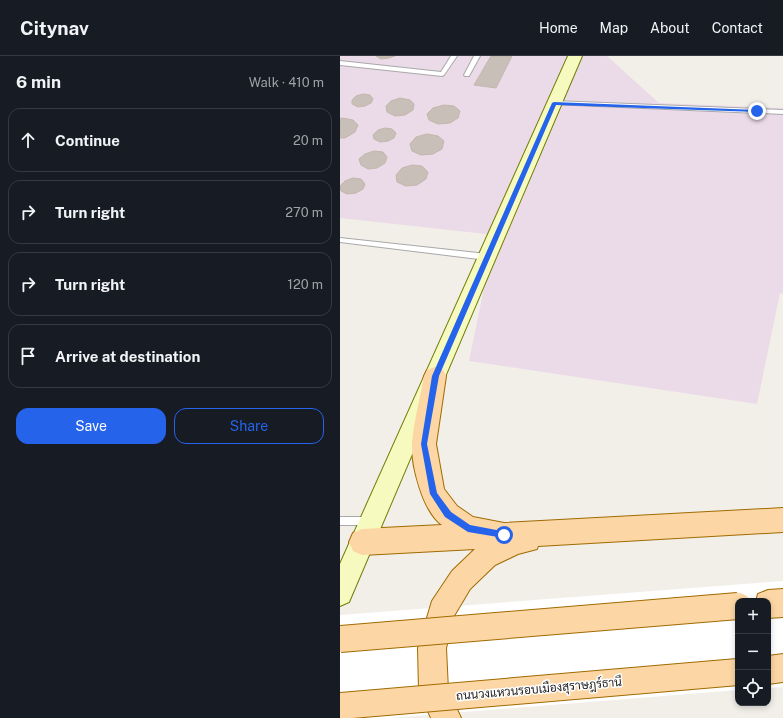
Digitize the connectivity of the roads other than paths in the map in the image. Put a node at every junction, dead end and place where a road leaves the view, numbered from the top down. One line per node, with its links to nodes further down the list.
1 (454, 56): 4 (lane)
2 (477, 56): 5 (lane)
3 (575, 56): 6 (main road)
4 (340, 63)
5 (467, 75)
6 (554, 103): 7 (lane); 9 (main road)
7 (783, 112)
8 (340, 240): 9 (lane)
9 (487, 257): 10 (main road)
10 (435, 376): 14 (main road); 15 (main road)
11 (783, 520): 13 (main road)
12 (340, 522): 14 (lane)
13 (656, 528): 15 (main road); 25 (main road)
14 (367, 532): 15 (main road); 16 (main road)
15 (504, 535)
16 (340, 593)
17 (783, 603): 18 (main road)
18 (771, 604)
19 (735, 606): 20 (main road, bridge)
20 (340, 639)
21 (783, 668): 22 (main road)
22 (771, 670)
23 (735, 672): 24 (main road, ถนนวงแหวนรอบเมืองสุราษฎร์ธานี, bridge)
24 (340, 706)
25 (446, 718)

